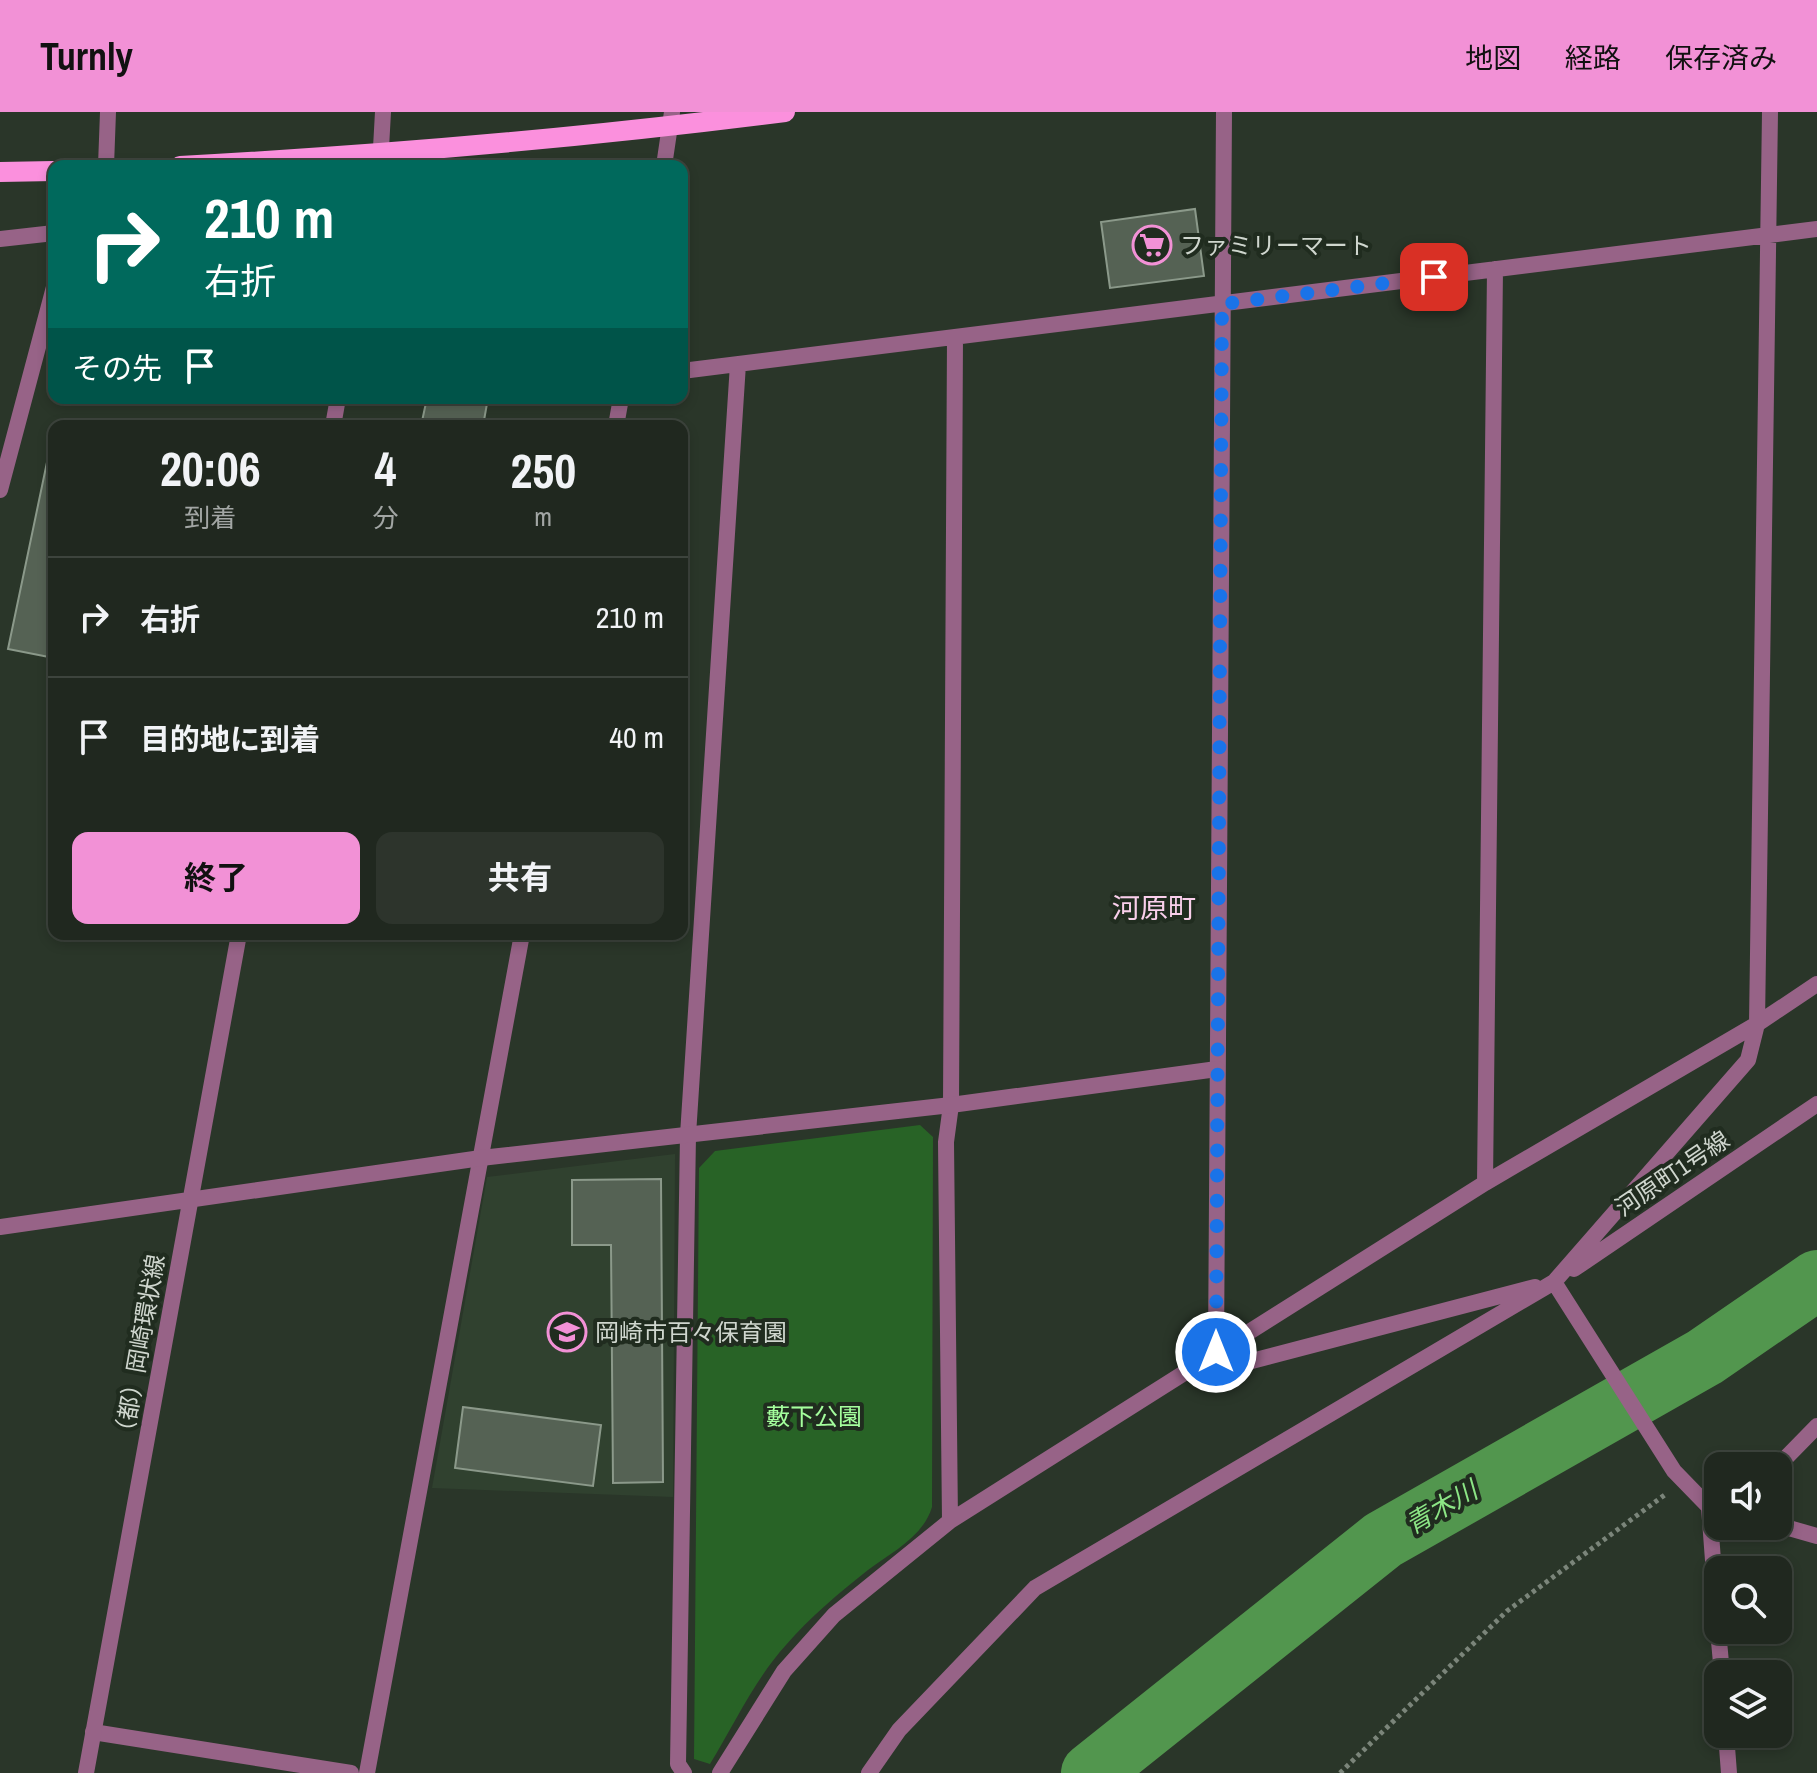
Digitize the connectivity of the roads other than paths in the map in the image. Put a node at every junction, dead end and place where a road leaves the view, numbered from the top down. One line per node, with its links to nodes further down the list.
1 (108, 112): 7 (street)
2 (383, 112): 8 (street)
3 (785, 112): 6 (main road)
4 (1224, 112): 17 (street)
5 (1770, 112): 14 (street)
6 (671, 119): 8 (main road); 9 (street)
7 (106, 160)
8 (381, 160)
9 (665, 160)
10 (48, 171): 11 (main road)
11 (0, 172)
12 (1817, 229): 14 (street)
13 (48, 234): 15 (street)
14 (1769, 235): 16 (street); 26 (street)
15 (0, 239)
16 (1495, 269): 17 (street); 32 (street)
17 (1222, 304): 19 (street); 27 (street)
18 (48, 310): 22 (street)
19 (955, 337): 20 (street); 29 (street)
20 (738, 364): 21 (street); 30 (street)
21 (688, 370)
22 (0, 490)
23 (238, 940): 33 (street, （都）岡崎環状線)
24 (521, 940): 31 (street)
25 (1817, 984): 26 (street)
26 (1757, 1024): 32 (street); 35 (street)
27 (1217, 1069): 29 (street); 36 (street)
28 (1817, 1104): 35 (street, 河原町1号線)
29 (951, 1105): 30 (street); 40 (street)
30 (688, 1135): 31 (street); 48 (street)
31 (481, 1158): 33 (street); 47 (street)
32 (1485, 1183): 36 (street)
33 (190, 1201): 34 (street); 43 (street, （都）岡崎環状線)
34 (0, 1227)
35 (1554, 1282): 36 (street); 39 (street); 50 (street)
36 (1216, 1352): 40 (street)
37 (1817, 1426): 38 (street)
38 (1792, 1452)
39 (1704, 1499)
40 (950, 1521): 49 (street)
41 (1792, 1529): 42 (street)
42 (1817, 1536)
43 (93, 1732): 45 (street, （都）岡崎環状線); 46 (street)
44 (1727, 1748): 51 (street)
45 (86, 1773)
46 (351, 1773)
47 (367, 1773)
48 (684, 1773)
49 (720, 1773)
50 (869, 1773)
51 (1729, 1773)

